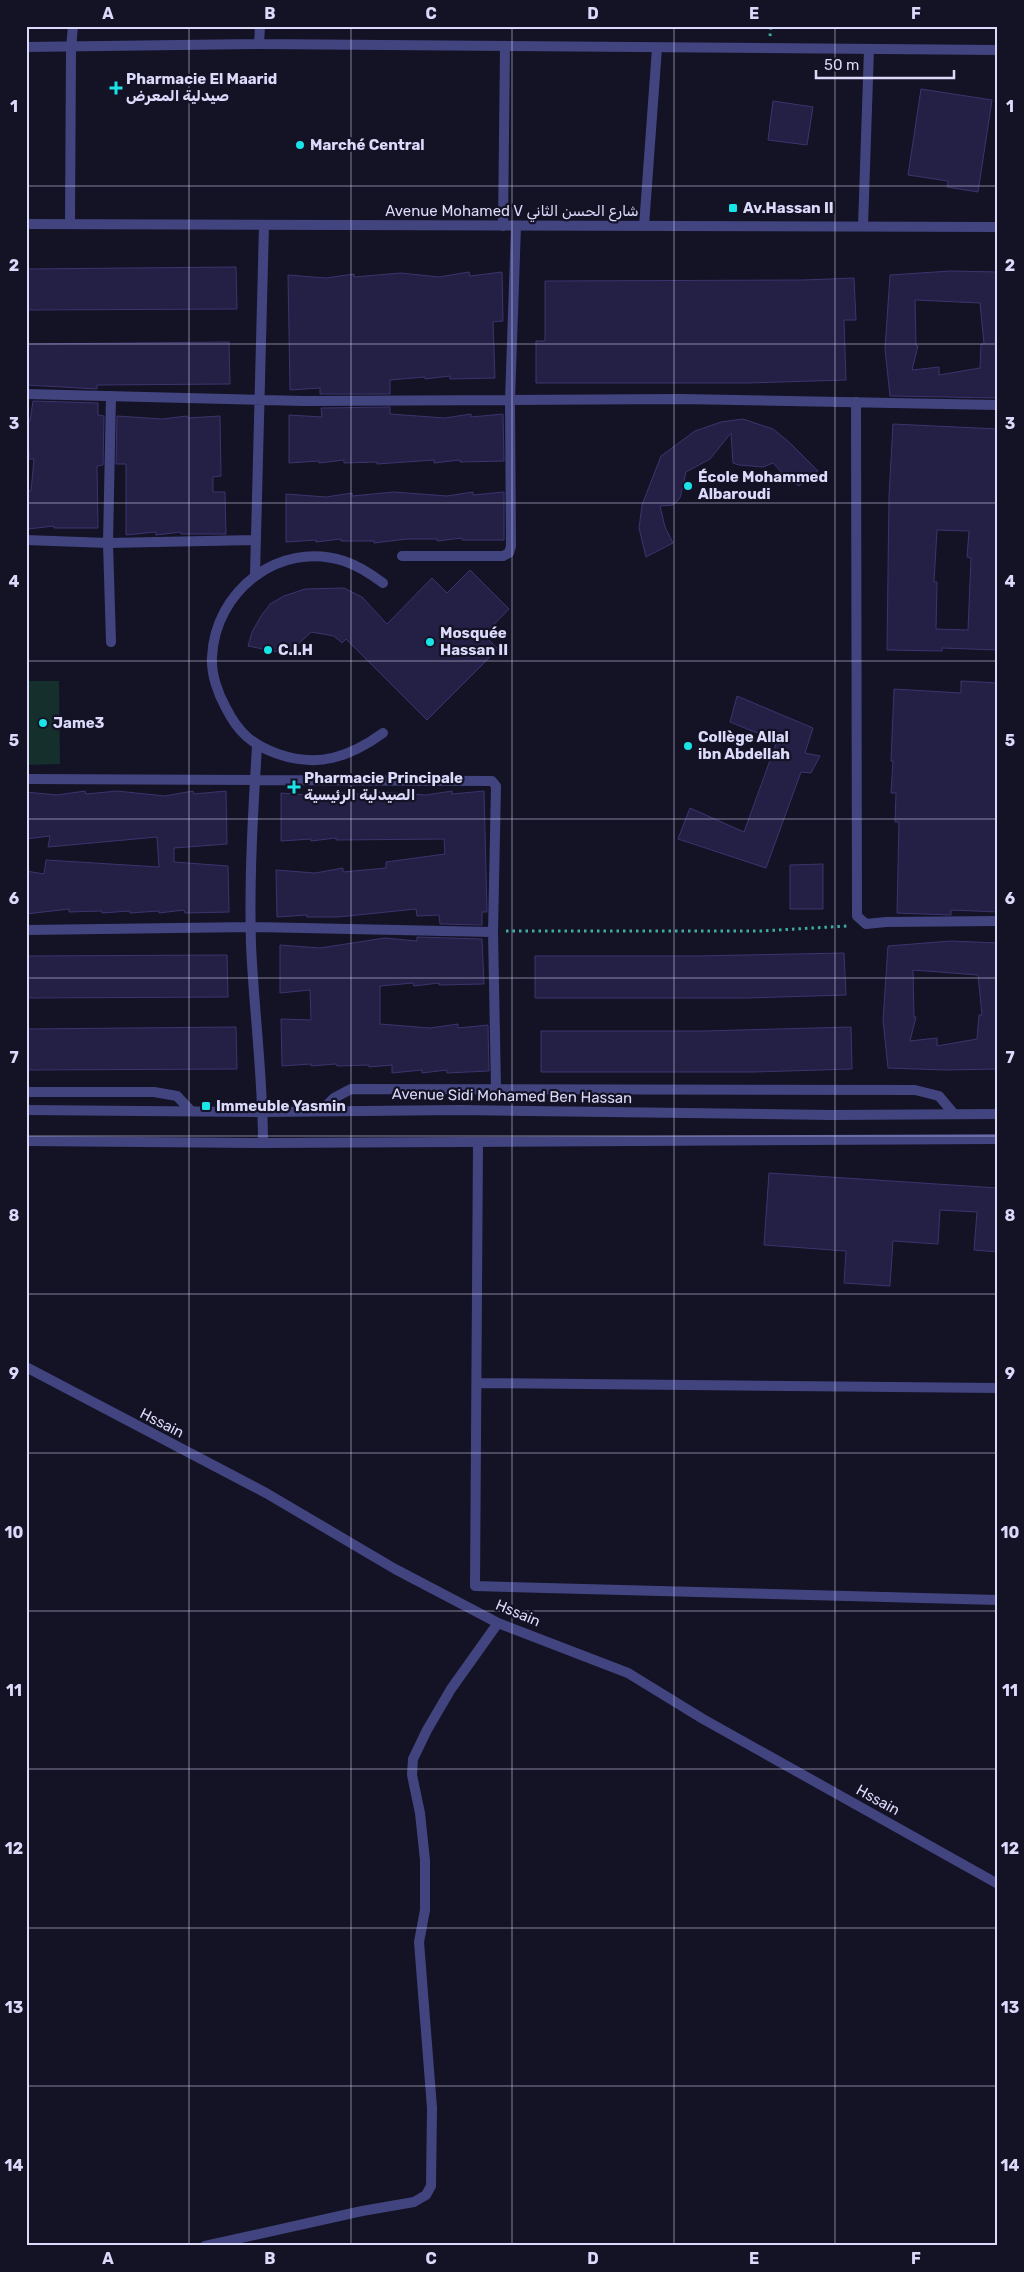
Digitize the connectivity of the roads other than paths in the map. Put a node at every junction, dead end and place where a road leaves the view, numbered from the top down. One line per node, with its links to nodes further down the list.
1 (73, 26): 6 (street)
2 (260, 26): 3 (street)
3 (259, 44): 4 (street); 6 (street)
4 (505, 47): 7 (street); 13 (street)
5 (26, 48): 6 (street)
6 (71, 48): 10 (street)
7 (657, 48): 8 (street); 15 (street)
8 (869, 49): 9 (street); 16 (street)
9 (998, 50)
10 (70, 223): 11 (street, Avenue Mohamed V شارع الحسن الثاني); 12 (street, Avenue Mohamed V شارع الحسن الثاني)
11 (26, 224)
12 (264, 225): 13 (street, Avenue Mohamed V شارع الحسن الثاني); 20 (street)
13 (502, 226): 14 (street, Avenue Mohamed V شارع الحسن الثاني)
14 (516, 226): 15 (street, Avenue Mohamed V شارع الحسن الثاني); 21 (street)
15 (644, 226): 16 (street, Avenue Mohamed V شارع الحسن الثاني)
16 (863, 226): 17 (street, Avenue Mohamed V شارع الحسن الثاني)
17 (998, 228)
18 (26, 394): 19 (street)
19 (111, 396): 20 (street); 26 (street)
20 (259, 399): 21 (street); 25 (street)
21 (510, 400): 22 (street); 27 (street)
22 (856, 402): 23 (street); 35 (street)
23 (998, 405)
24 (26, 540): 26 (street)
25 (255, 540): 26 (street); 28 (street)
26 (108, 543): 30 (street)
27 (402, 556)
28 (254, 575): 29 (street); 32 (street)
29 (383, 583)
30 (111, 642)
31 (383, 733): 32 (street)
32 (258, 746): 34 (street)
33 (26, 778): 34 (street)
34 (255, 781): 36 (street); 38 (street)
35 (998, 921)
36 (252, 927): 37 (street); 38 (street); 44 (street)
37 (26, 930)
38 (493, 932): 39 (street)
39 (496, 1089): 42 (street); 45 (street)
40 (26, 1092): 43 (street)
41 (26, 1110): 43 (street, Avenue Sidi Mohamed Ben Hassan)
42 (322, 1110): 44 (street, Avenue Sidi Mohamed Ben Hassan); 45 (street, Avenue Sidi Mohamed Ben Hassan)
43 (191, 1111): 44 (street, Avenue Sidi Mohamed Ben Hassan)
44 (263, 1112): 50 (street)
45 (954, 1114): 46 (street, Avenue Sidi Mohamed Ben Hassan)
46 (998, 1114)
47 (998, 1140): 49 (street)
48 (26, 1141): 50 (street)
49 (478, 1142): 50 (street); 52 (street)
50 (263, 1143)
51 (26, 1367): 55 (street, Hssain)
52 (477, 1384): 53 (street); 54 (street)
53 (998, 1388)
54 (998, 1600)
55 (498, 1623): 56 (street, Hssain); 57 (street)
56 (998, 1884)
57 (205, 2246)

